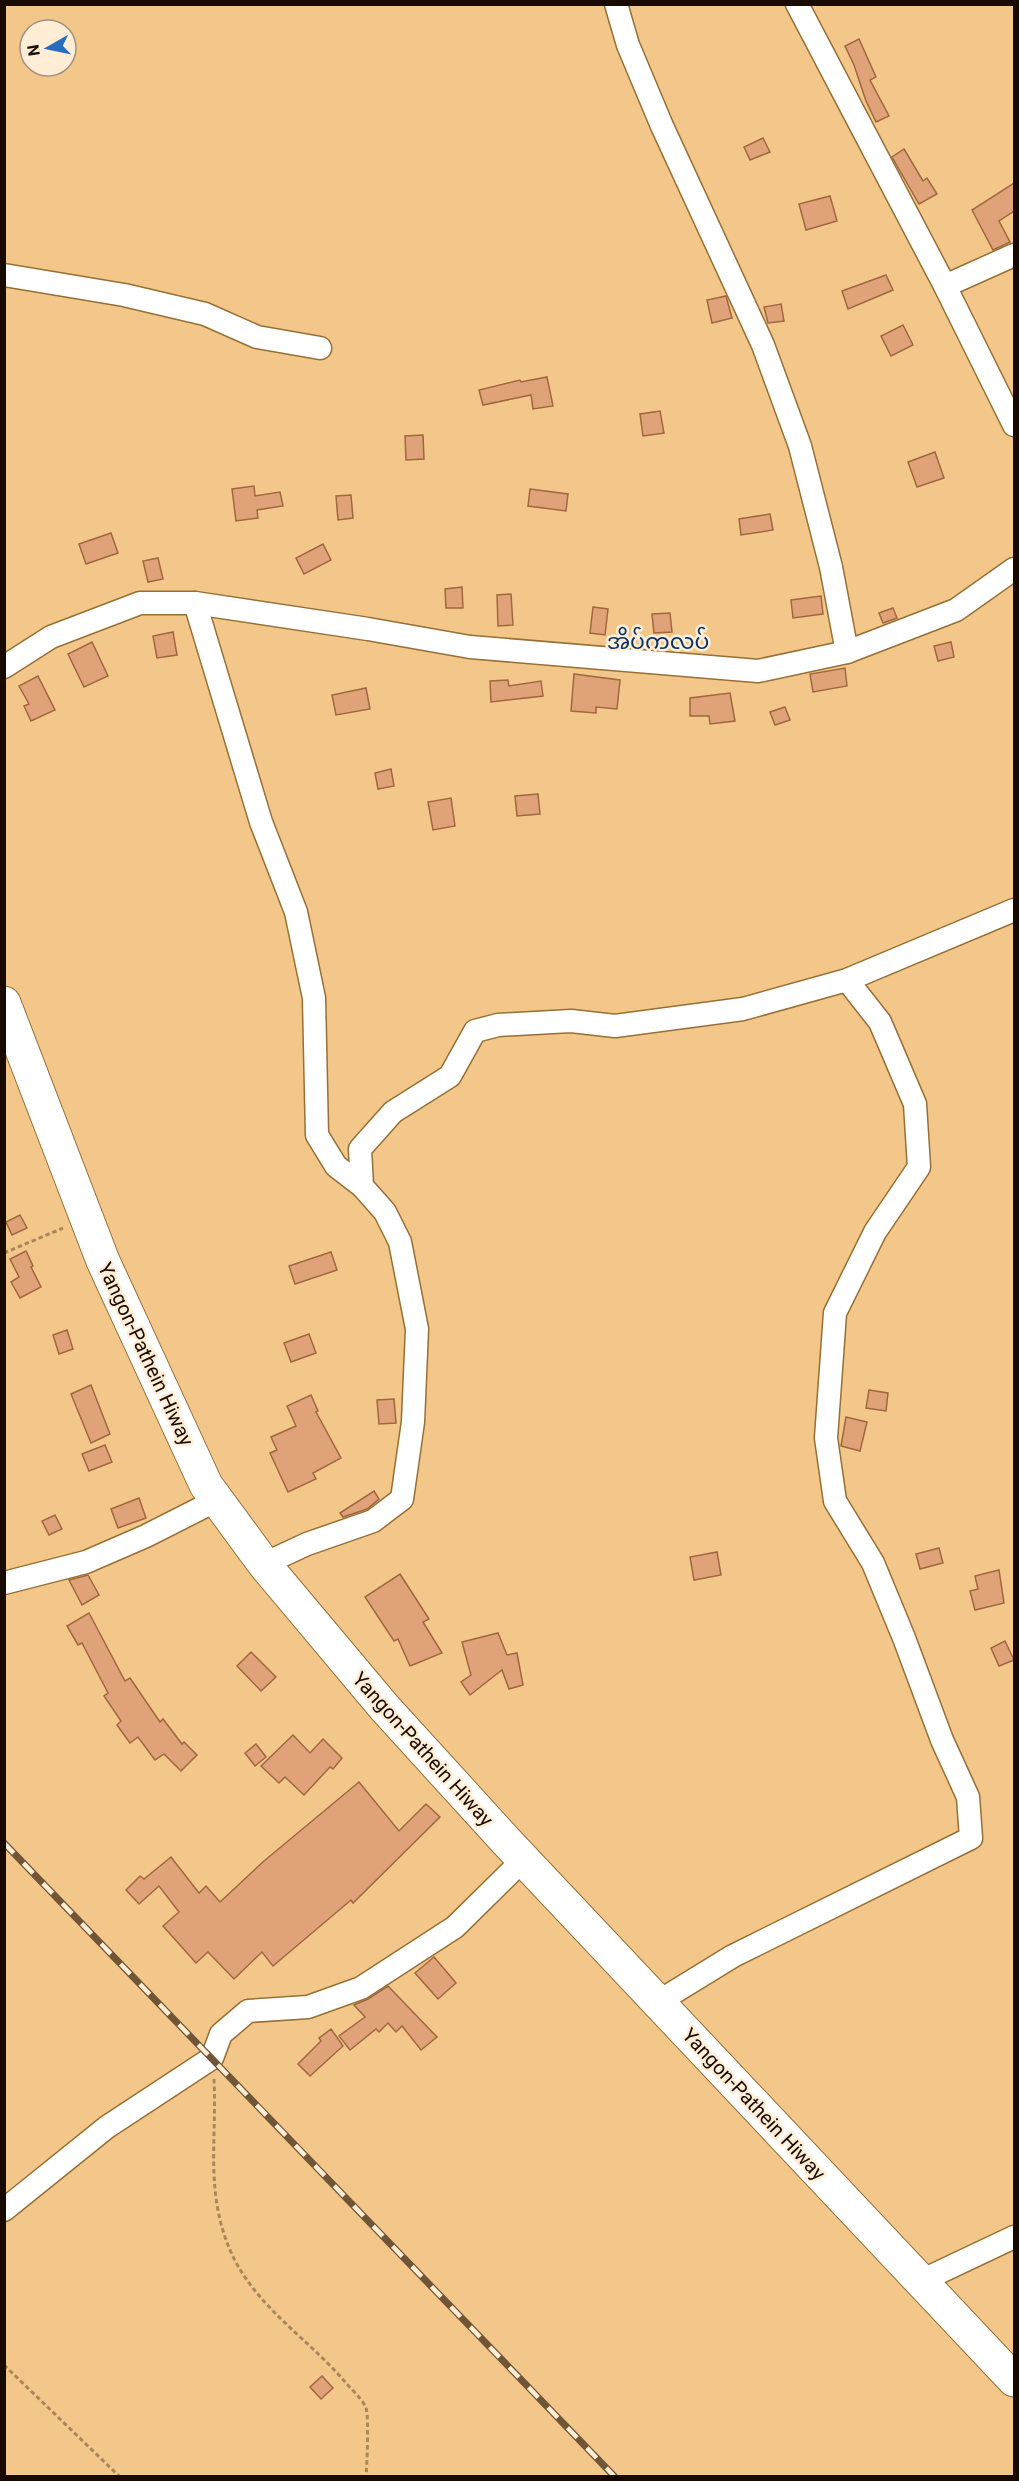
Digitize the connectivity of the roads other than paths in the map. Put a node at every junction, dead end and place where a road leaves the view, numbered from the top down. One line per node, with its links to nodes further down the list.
1 (616, 4): 10 (street)
2 (797, 4): 5 (street)
3 (1014, 255): 5 (street)
4 (4, 275): 6 (street)
5 (945, 286): 7 (street)
6 (320, 348)
7 (1014, 424)
8 (1014, 569): 10 (street)
9 (195, 603): 10 (street); 11 (street); 15 (street)
10 (847, 652)
11 (4, 667)
12 (1014, 910): 13 (street)
13 (847, 980): 15 (street); 20 (street)
14 (4, 1003): 16 (highway, Yangon-Pathein Hiway)
15 (362, 1186): 17 (street)
16 (217, 1500): 17 (highway, Yangon-Pathein Hiway); 18 (street)
17 (264, 1564): 19 (highway, Yangon-Pathein Hiway)
18 (4, 1583)
19 (523, 1860): 20 (highway, Yangon-Pathein Hiway); 21 (street)
20 (658, 2002): 23 (highway, Yangon-Pathein Hiway)
21 (4, 2210)
22 (1014, 2237): 23 (street)
23 (921, 2281): 24 (highway, Yangon-Pathein Hiway)
24 (1014, 2380)

